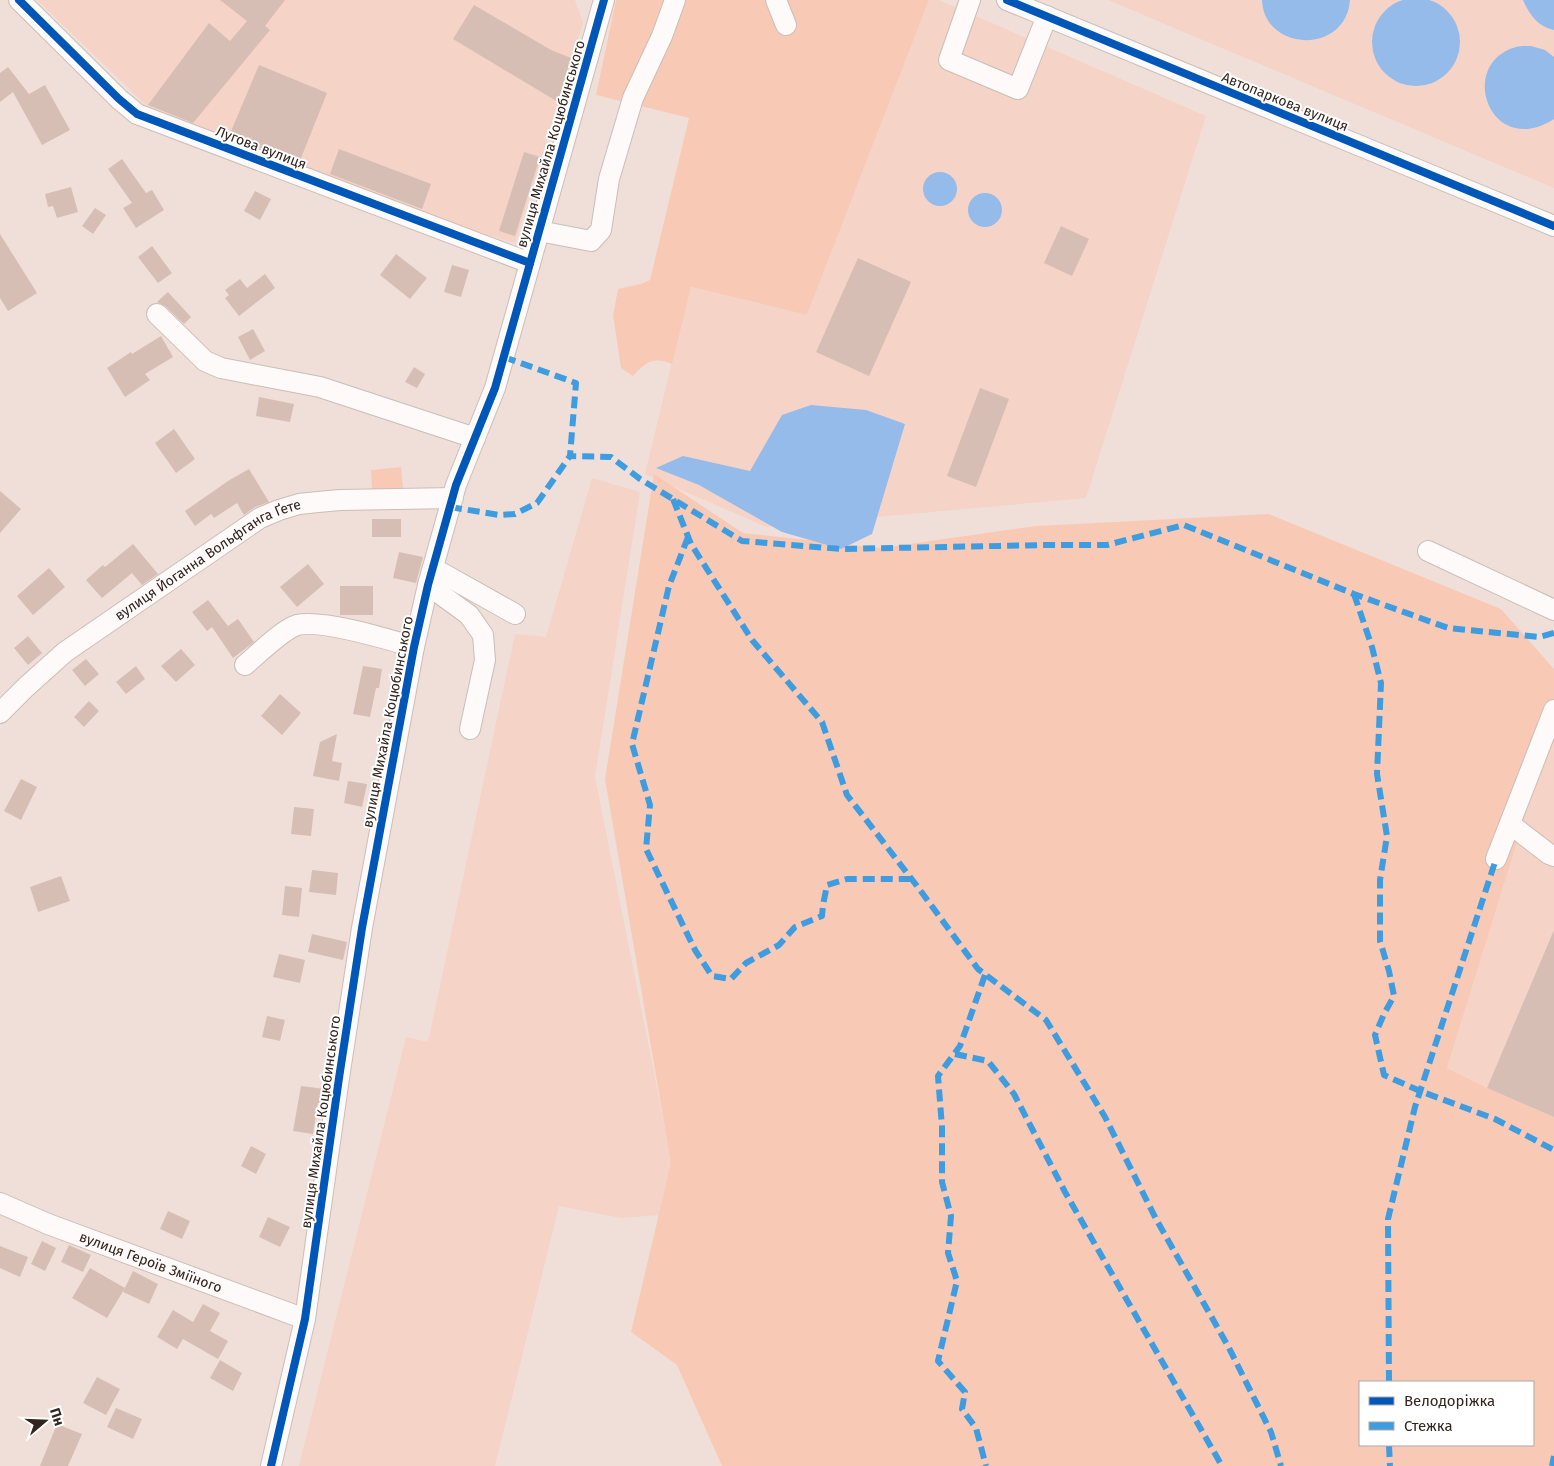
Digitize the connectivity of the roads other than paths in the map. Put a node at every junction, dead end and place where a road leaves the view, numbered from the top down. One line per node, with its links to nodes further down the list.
1 (19, 0): 11 (street, Лугова вулиця)
2 (604, 0): 10 (street, вулиця Михайла Коцюбинського)
3 (675, 0): 10 (street)
4 (776, 0): 8 (street)
5 (970, 0): 7 (street)
6 (1007, 0): 7 (street, Автопаркова вулиця)
7 (1047, 16): 9 (street, Автопаркова вулиця)
8 (786, 25)
9 (1554, 226)
10 (539, 231): 11 (street, вулиця Михайла Коцюбинського)
11 (530, 264): 13 (street, вулиця Михайла Коцюбинського)
12 (157, 314): 13 (street)
13 (475, 438): 14 (street, вулиця Михайла Коцюбинського)
14 (453, 498): 16 (street, вулиця Михайла Коцюбинського); 22 (street, вулиця Йоганна Вольфганга Ґете)
15 (1428, 550): 17 (street)
16 (431, 577): 18 (street); 19 (street, вулиця Михайла Коцюбинського); 23 (street)
17 (1554, 610)
18 (515, 614)
19 (414, 647): 20 (street); 28 (street, вулиця Михайла Коцюбинського)
20 (246, 665)
21 (1554, 710): 24 (street)
22 (0, 713)
23 (470, 729)
24 (1510, 824): 25 (street); 26 (street)
25 (1554, 856)
26 (1496, 859)
27 (0, 1203): 28 (street, вулиця Героїв Зміїного)
28 (305, 1319): 29 (street, вулиця Михайла Коцюбинського)
29 (271, 1466)

